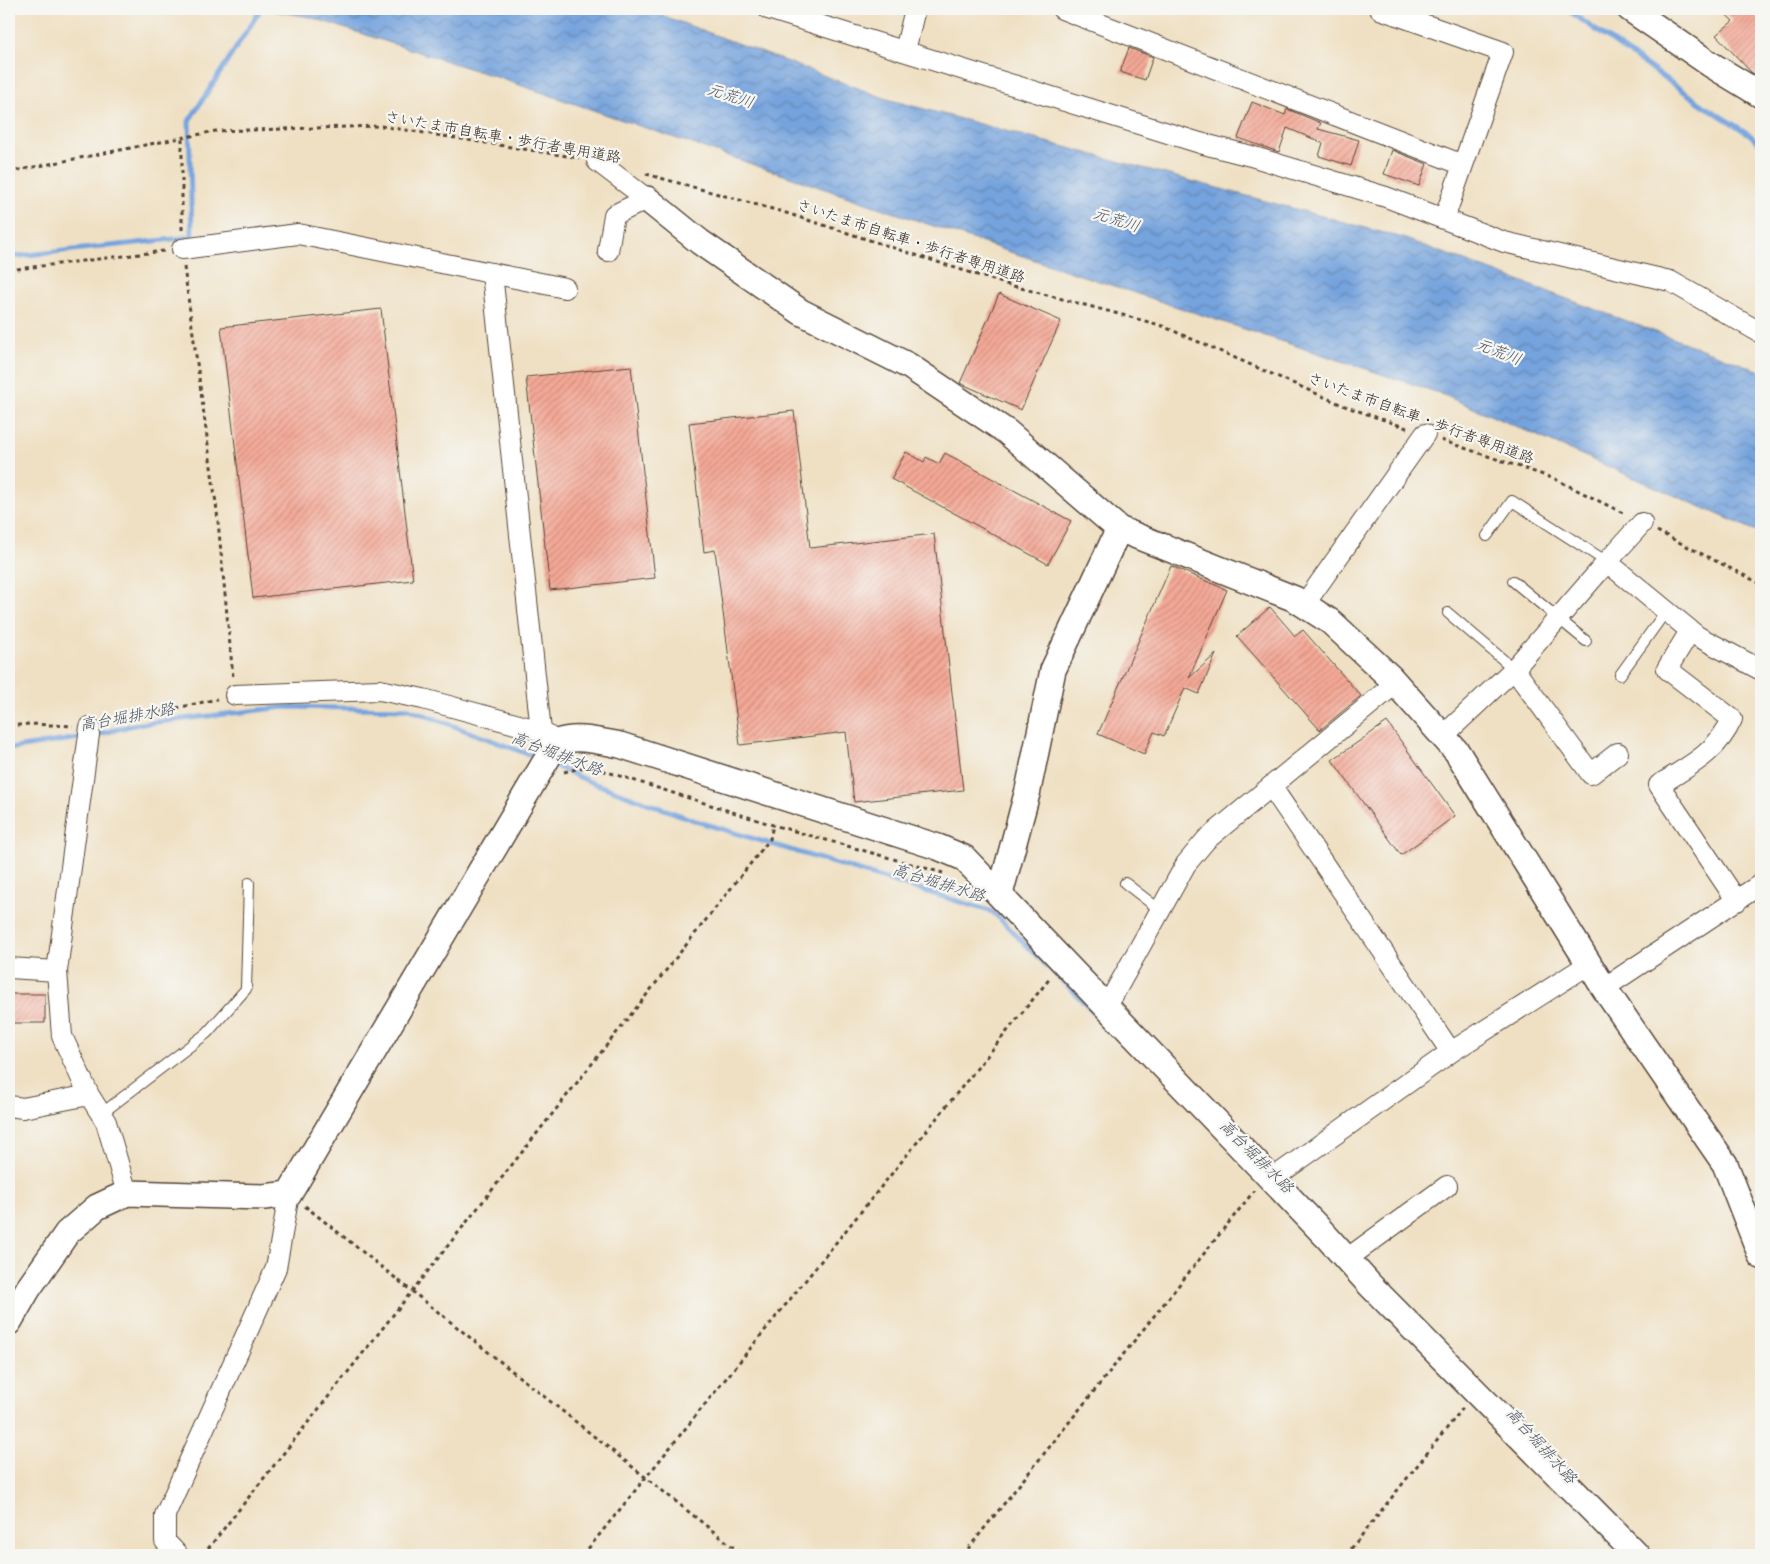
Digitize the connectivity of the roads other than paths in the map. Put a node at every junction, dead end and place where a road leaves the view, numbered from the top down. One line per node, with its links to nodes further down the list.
1 (768, 9): 6 (street)
2 (915, 9): 6 (street)
3 (1062, 9): 9 (street)
4 (1380, 9): 9 (street)
5 (1630, 9): 7 (street)
6 (905, 51): 11 (street)
7 (1761, 95)
8 (597, 161): 10 (street)
9 (1463, 165): 11 (street)
10 (647, 199): 13 (street); 19 (street)
11 (1444, 219): 16 (street)
12 (182, 249): 14 (street)
13 (608, 251)
14 (492, 273): 15 (street); 36 (street)
15 (565, 288)
16 (1761, 333)
17 (1425, 434): 23 (street)
18 (1642, 523): 21 (street)
19 (1118, 530): 23 (street); 42 (street)
20 (1487, 536): 21 (lane)
21 (1607, 562): 24 (street); 26 (street)
22 (1513, 581): 26 (lane)
23 (1304, 605): 32 (street)
24 (1666, 611): 27 (street); 31 (lane)
25 (1448, 612): 29 (lane)
26 (1558, 618): 28 (lane); 29 (street)
27 (1690, 631): 30 (street); 43 (street)
28 (1586, 641)
29 (1514, 669): 35 (street); 37 (street)
30 (1761, 670)
31 (1620, 676)
32 (1396, 683): 35 (street); 38 (street)
33 (235, 695): 36 (street)
34 (90, 727): 47 (street)
35 (1442, 736): 45 (street)
36 (550, 740): 42 (street); 57 (street)
37 (1618, 753)
38 (1271, 786): 44 (street); 50 (street)
39 (249, 883): 53 (lane)
40 (1125, 883): 44 (lane)
41 (1761, 884): 43 (street)
42 (1000, 894): 49 (street)
43 (1736, 900): 48 (street)
44 (1160, 910): 49 (street)
45 (1589, 964): 48 (street); 50 (street)
46 (9, 968): 47 (street)
47 (56, 971): 51 (street)
48 (1604, 988): 58 (street)
49 (1106, 1008): 54 (street)
50 (1451, 1052): 54 (street)
51 (89, 1095): 52 (street); 53 (street)
52 (9, 1106)
53 (101, 1114): 56 (street)
54 (1269, 1177): 59 (street)
55 (1447, 1186): 59 (street)
56 (127, 1193): 57 (street); 60 (street)
57 (289, 1194): 61 (street)
58 (1761, 1256)
59 (1348, 1258): 62 (street)
60 (9, 1322)
61 (178, 1555)
62 (1637, 1555)

